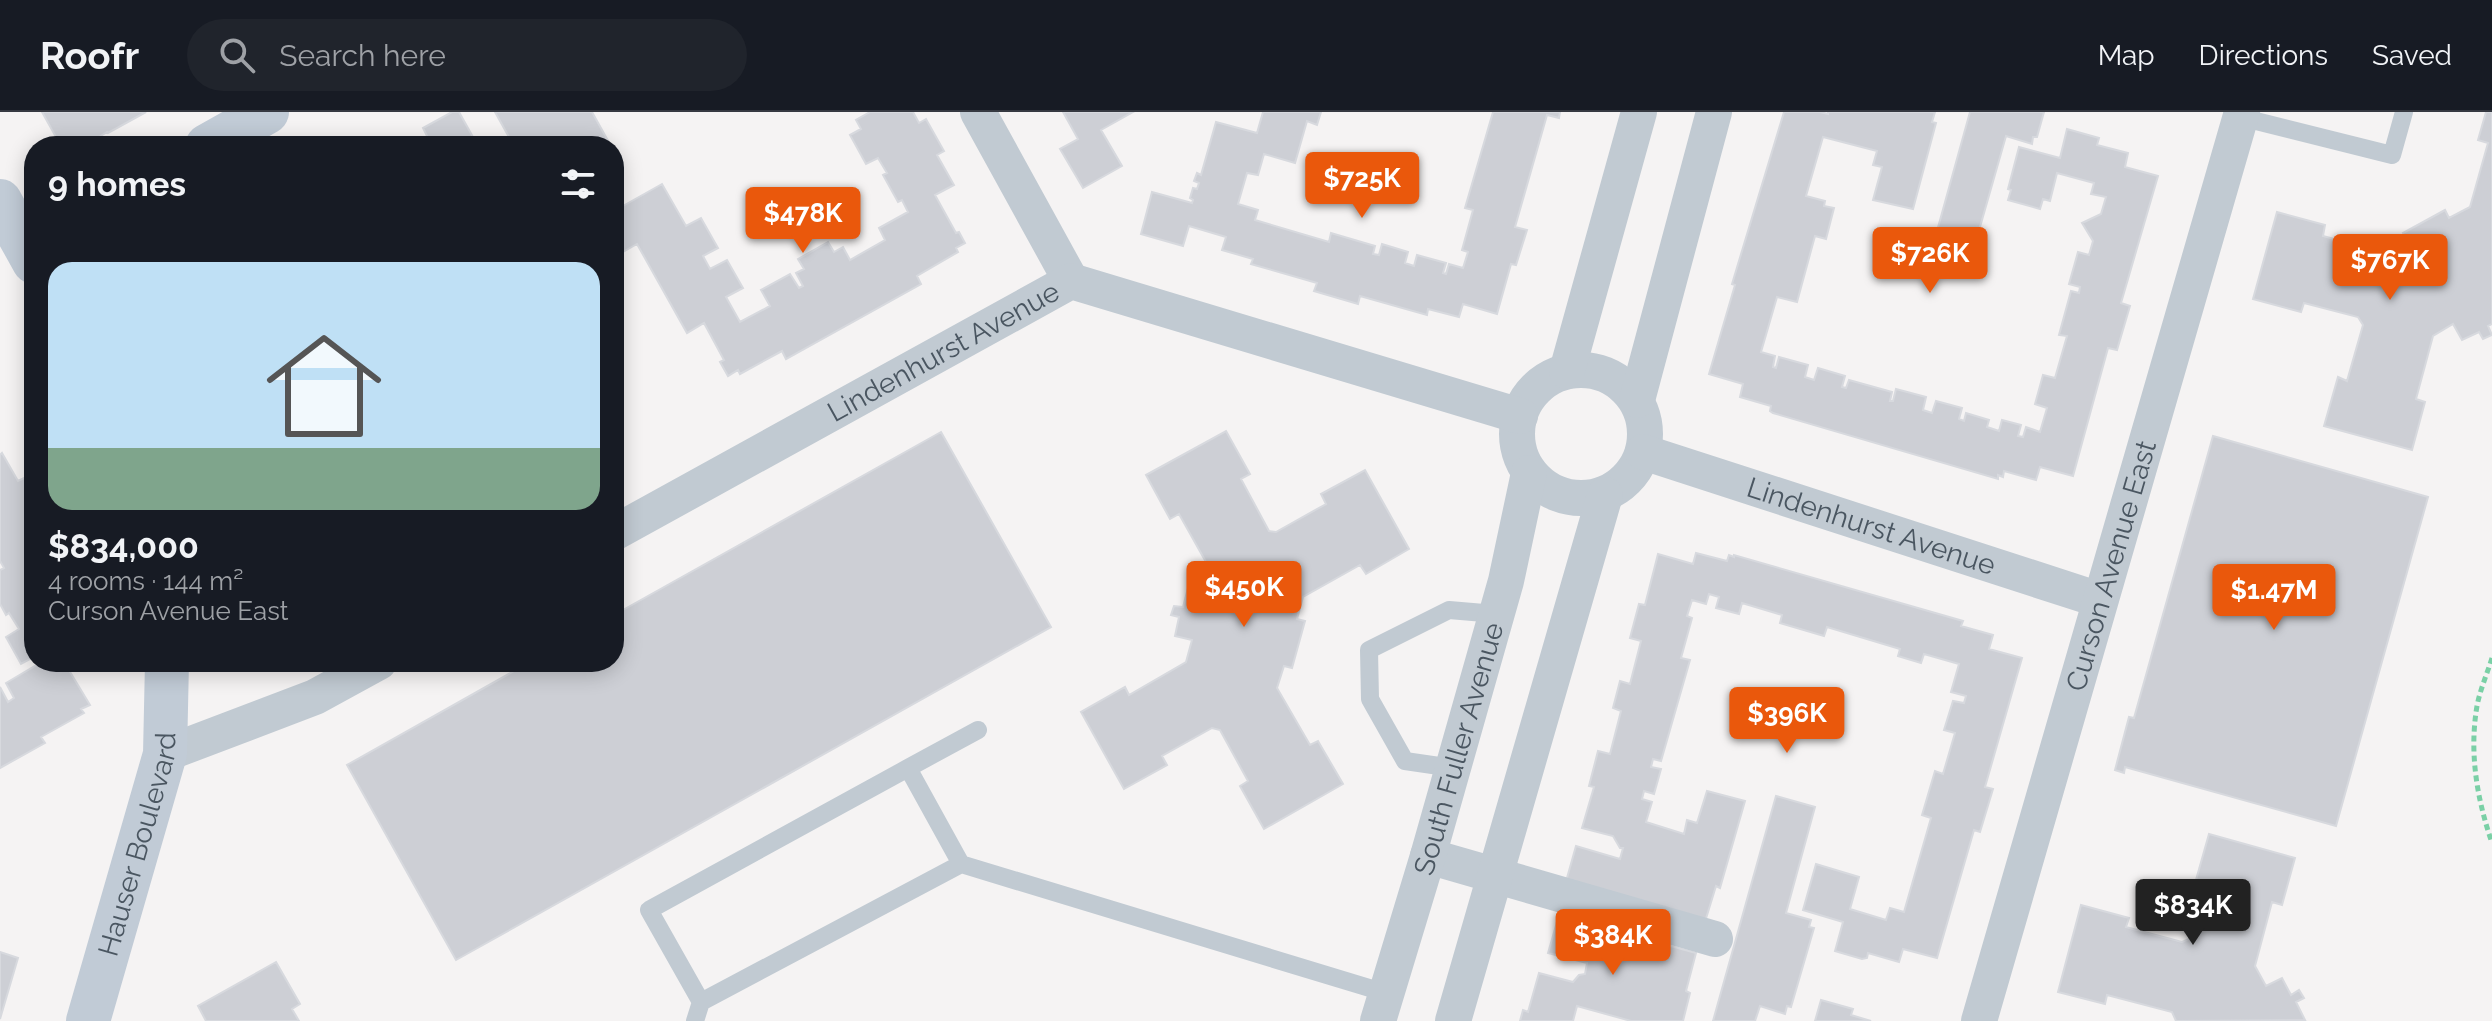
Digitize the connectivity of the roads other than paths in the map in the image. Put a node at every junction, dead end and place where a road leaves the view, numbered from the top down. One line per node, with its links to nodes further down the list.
1 (267, 112): 7 (street)
2 (978, 112): 10 (street)
3 (1639, 112): 11 (street)
4 (1714, 112): 12 (street)
5 (2404, 112): 6 (lane)
6 (2241, 115): 18 (street, Curson Avenue East)
7 (225, 136)
8 (0, 201): 9 (street)
9 (24, 254)
10 (1071, 281): 13 (street, Lindenhurst Avenue); 17 (street, Lindenhurst Avenue)
11 (1567, 371): 12 (street); 13 (street)
12 (1637, 400): 14 (street)
13 (1520, 416): 15 (street)
14 (1643, 452): 16 (street); 18 (street, Lindenhurst Avenue)
15 (1529, 473): 16 (street); 19 (street, South Fuller Avenue)
16 (1605, 495): 28 (street)
17 (624, 527)
18 (2100, 600): 35 (street, Curson Avenue East)
19 (1496, 614): 25 (street, South Fuller Avenue); 25 (lane)
20 (167, 672): 23 (street, Hauser Boulevard)
21 (361, 672): 23 (street)
22 (978, 730): 24 (lane)
23 (165, 754): 32 (street, Hauser Boulevard)
24 (908, 768): 27 (lane); 30 (lane)
25 (1453, 768): 26 (street, South Fuller Avenue)
26 (1428, 856): 28 (street); 31 (street, South Fuller Avenue)
27 (961, 864): 30 (lane); 31 (lane)
28 (1495, 875): 29 (street); 34 (street)
29 (1715, 939)
30 (701, 1002): 33 (lane)
31 (1382, 1007)
32 (88, 1021)
33 (695, 1021)
34 (1453, 1021)
35 (1979, 1021)

